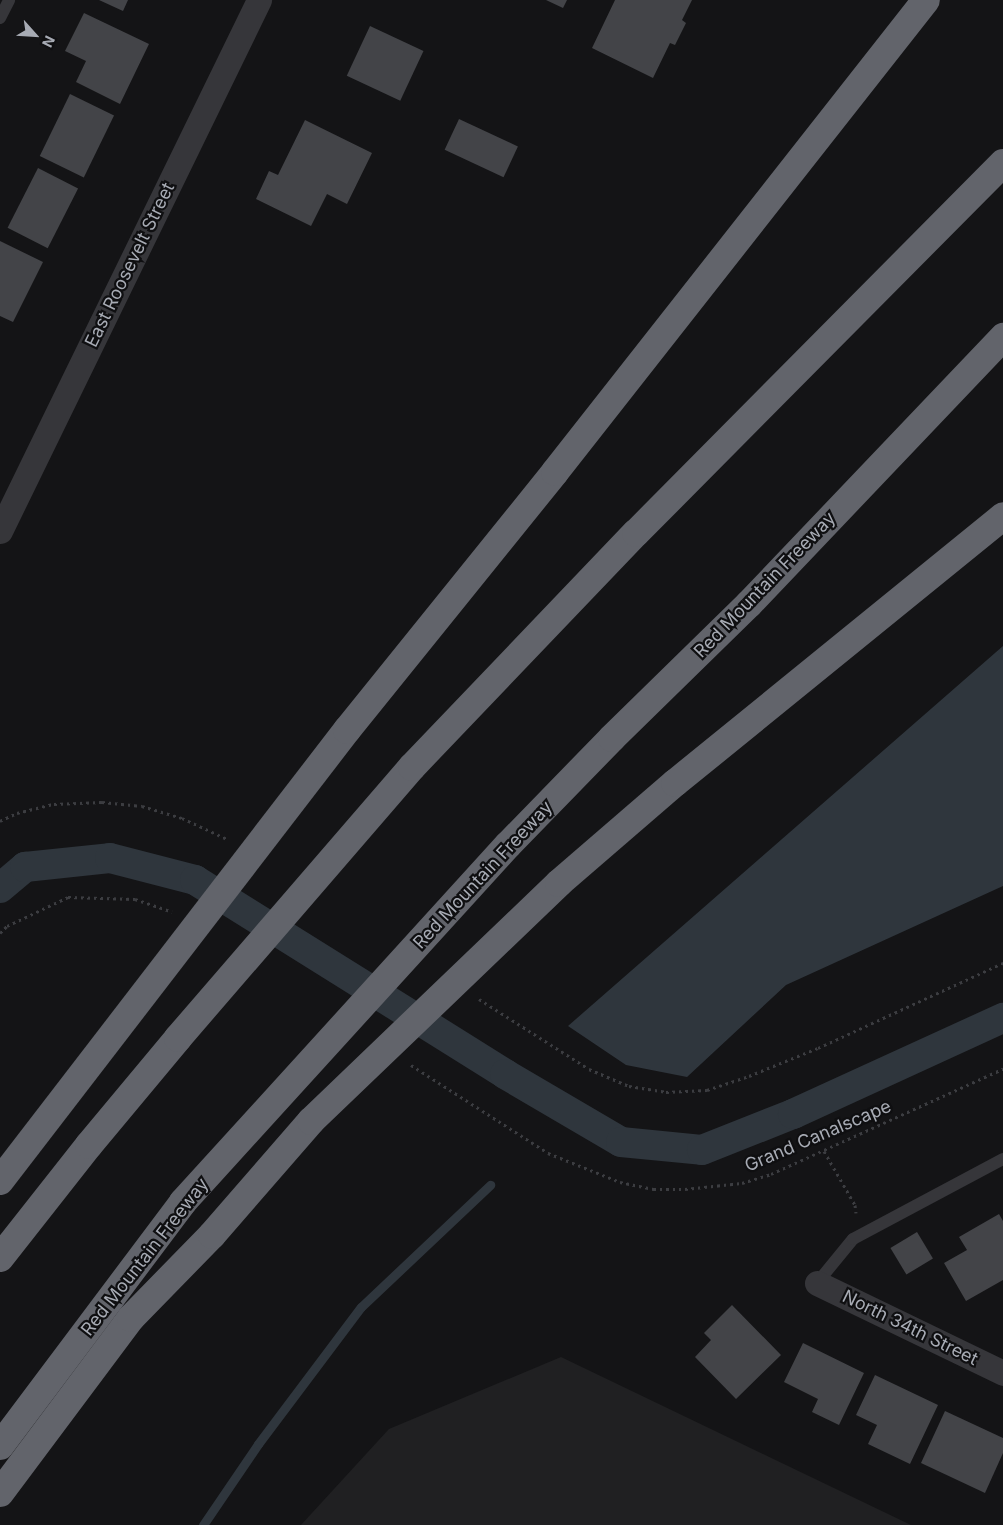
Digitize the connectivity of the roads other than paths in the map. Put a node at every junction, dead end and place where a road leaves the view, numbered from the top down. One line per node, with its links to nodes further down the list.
1 (9, 0): 4 (lane)
2 (259, 0): 8 (street, East Roosevelt Street)
3 (926, 0): 10 (highway)
4 (0, 18)
5 (1003, 163): 11 (highway)
6 (1003, 337): 14 (highway, Red Mountain Freeway)
7 (1003, 516): 15 (highway)
8 (0, 531)
9 (1003, 1159): 12 (lane)
10 (0, 1181)
11 (0, 1258)
12 (817, 1283): 13 (street, North 34th Street)
13 (1003, 1373)
14 (0, 1446)
15 (0, 1493)

